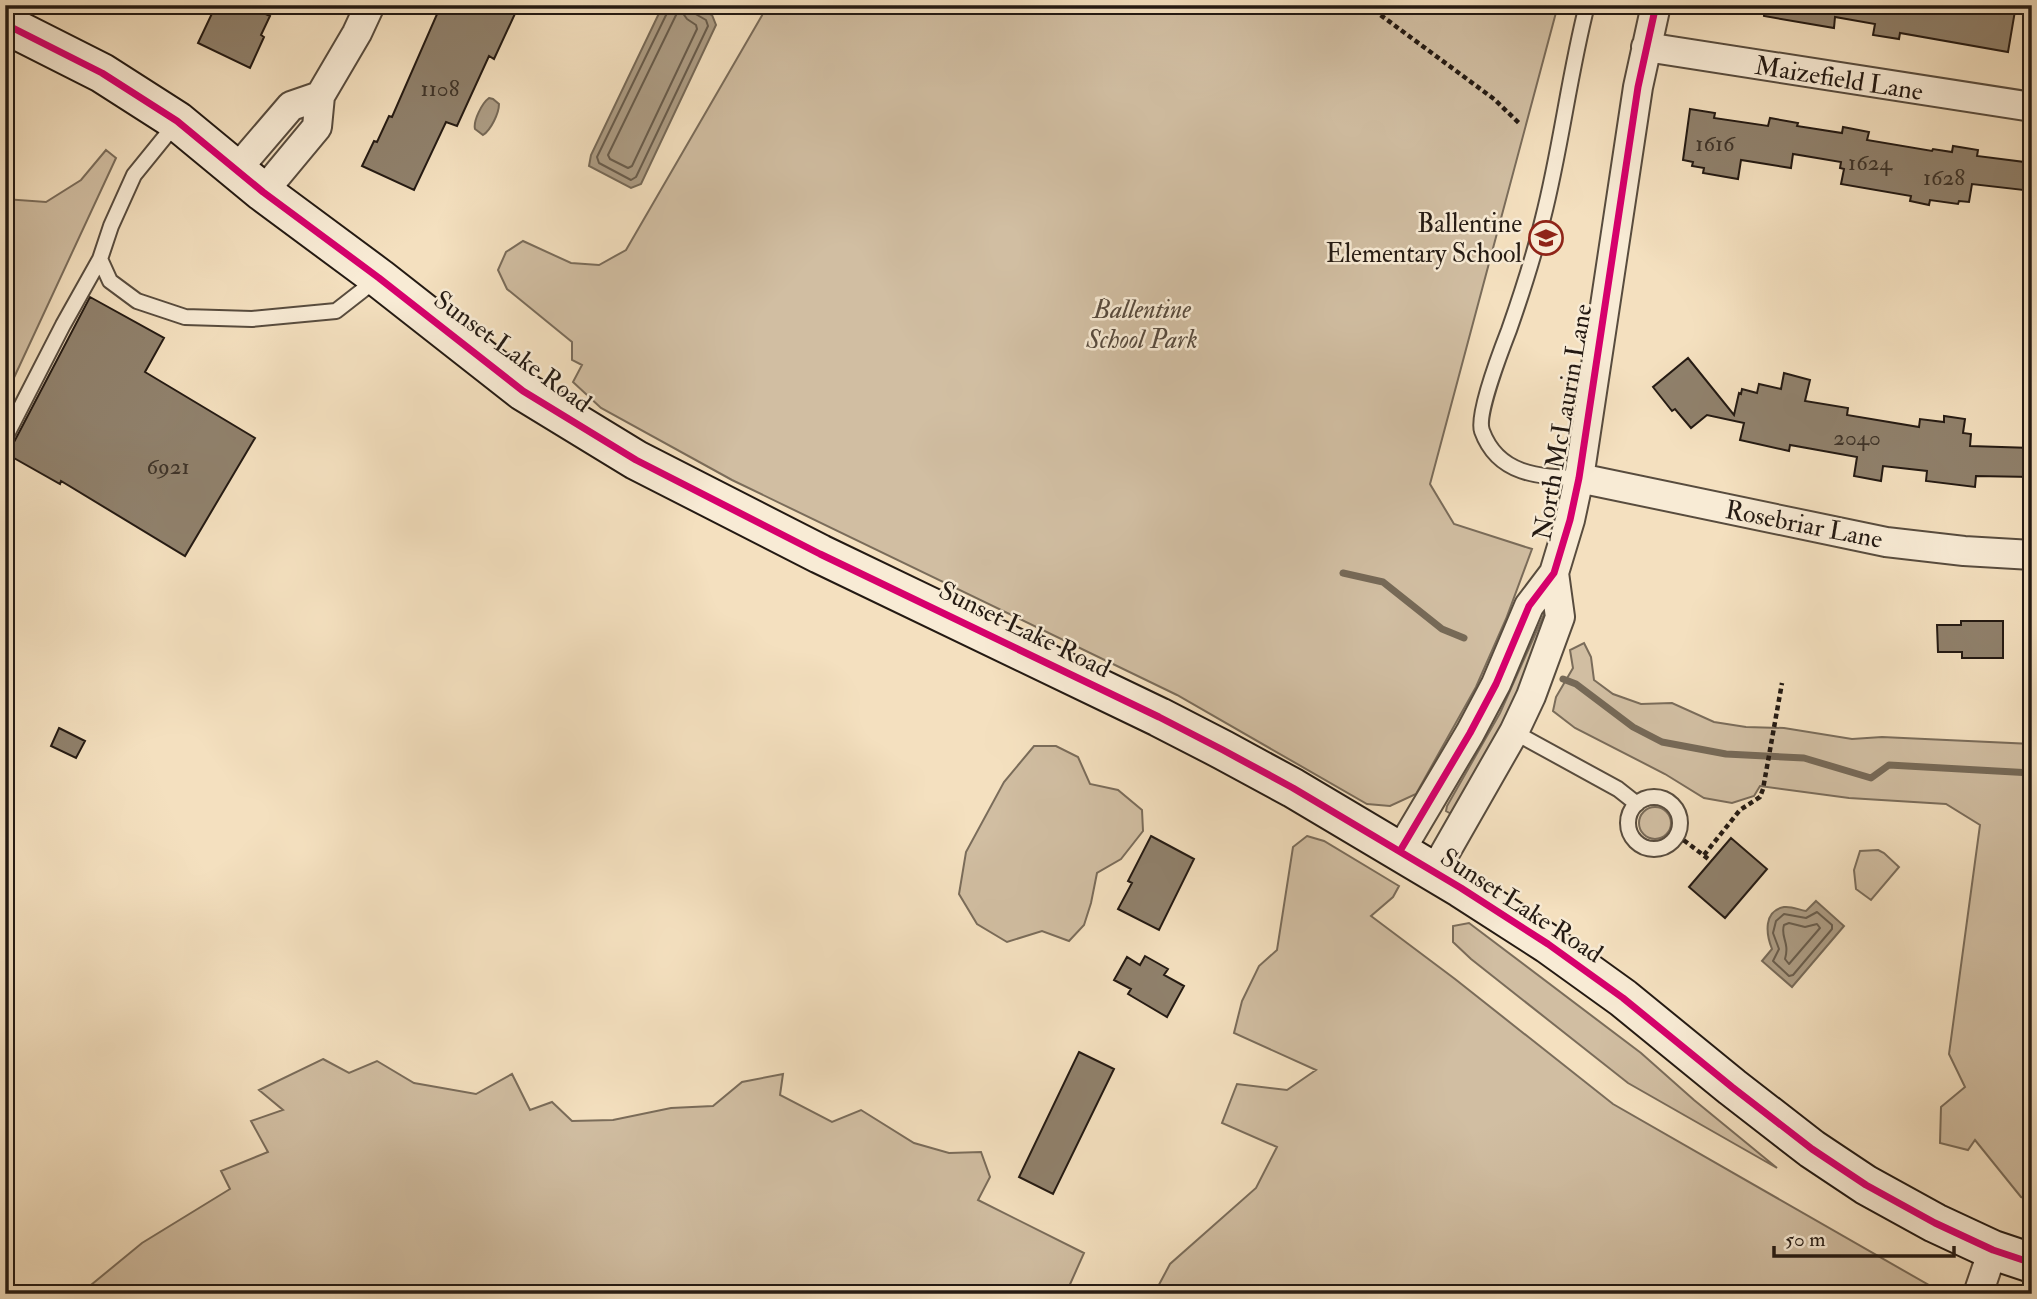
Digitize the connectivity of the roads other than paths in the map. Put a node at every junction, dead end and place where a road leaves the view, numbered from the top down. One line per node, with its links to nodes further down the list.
1 (370, 5): 8 (street)
2 (1587, 5): 12 (lane)
3 (1656, 5): 5 (street, North McLaurin Lane)
4 (5, 24): 7 (main road, Sunset Lake Road)
5 (1646, 47): 6 (street, Maizefield Lane); 12 (street, North McLaurin Lane)
6 (2032, 107)
7 (177, 121): 8 (main road, Sunset Lake Road); 9 (lane)
8 (250, 181): 10 (main road, Sunset Lake Road)
9 (100, 259): 10 (lane); 11 (lane)
10 (379, 278): 17 (main road, Sunset Lake Road)
11 (5, 438)
12 (1579, 478): 13 (street, Rosebriar Lane); 14 (street, North McLaurin Lane)
13 (2032, 555)
14 (1554, 573): 15 (street, North McLaurin Lane); 17 (street, North McLaurin Lane)
15 (1514, 732): 16 (lane); 18 (street, North McLaurin Lane)
16 (1637, 804): 16 (lane)
17 (1400, 851): 18 (main road, Sunset Lake Road)
18 (1434, 872): 19 (main road, Sunset Lake Road)
19 (1993, 1250): 20 (main road, Sunset Lake Road); 21 (street)
20 (2032, 1263)
21 (1978, 1294)

